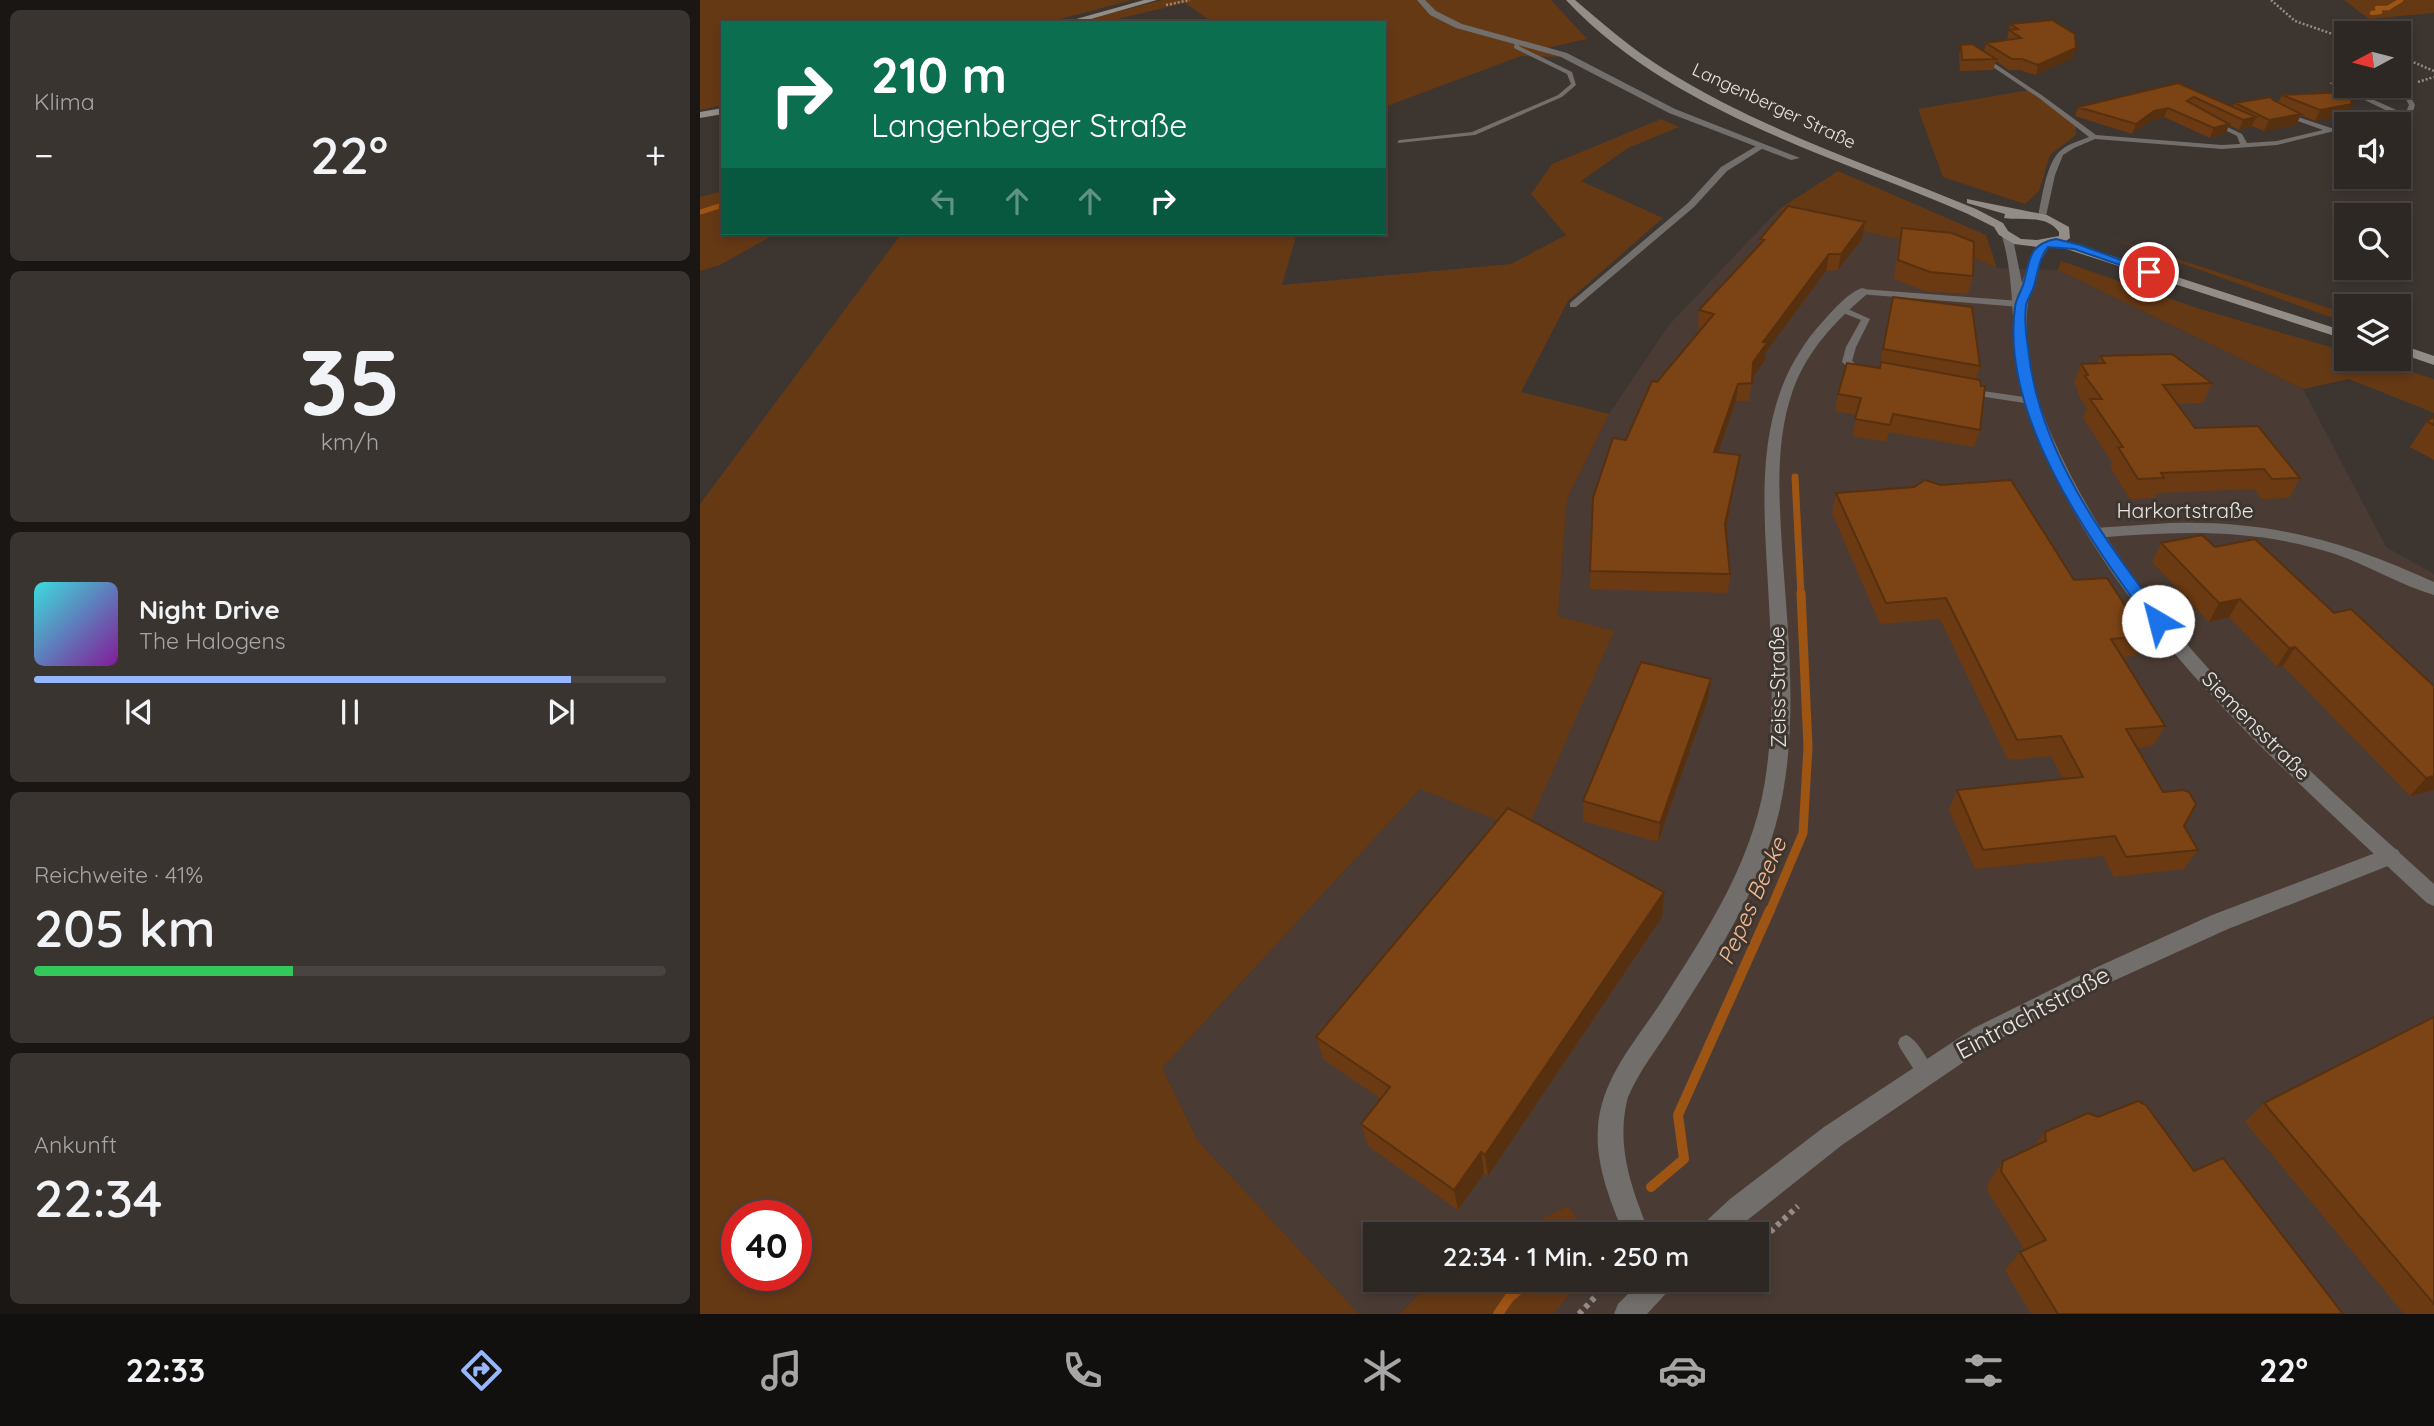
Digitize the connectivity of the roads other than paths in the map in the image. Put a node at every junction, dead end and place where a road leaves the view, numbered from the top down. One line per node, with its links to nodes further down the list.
1 (1153, 0): 4 (main road)
2 (1421, 0): 5 (street, Langenberger Straße)
3 (1570, 0): 20 (main road, Langenberger Straße)
4 (1074, 21)
5 (1517, 42): 16 (lane, Langenberger Straße); 18 (street, Langenberger Straße)
6 (1978, 55): 15 (lane)
7 (2365, 98): 10 (lane)
8 (721, 111): 11 (main road)
9 (2280, 112): 14 (lane)
10 (2395, 112)
11 (700, 115)
12 (2210, 121): 17 (lane)
13 (2334, 128): 14 (lane)
14 (2329, 129): 17 (lane)
15 (2094, 137): 17 (lane); 22 (lane)
16 (1400, 142)
17 (2244, 145)
18 (1761, 147): 19 (street, Langenberger Straße); 28 (lane)
19 (1795, 158)
20 (1865, 167): 21 (main road, Langenberger Straße); 23 (main road, Langenberger Straße)
21 (2019, 214): 22 (main road, Langenberger Straße); 23 (main road)
22 (2042, 216): 25 (main road)
23 (1999, 225): 24 (main road)
24 (2008, 236): 25 (main road); 27 (street, Siemensstraße)
25 (2055, 240): 27 (street, Siemensstraße); 30 (main road); 31 (main road)
26 (1862, 292): 27 (lane); 29 (street, Zeiss-Straße)
27 (2020, 304): 36 (street, Siemensstraße)
28 (1573, 305)
29 (1841, 309): 34 (lane); 43 (street, Zeiss-Straße)
30 (2334, 325)
31 (2334, 332)
32 (2411, 354): 33 (main road)
33 (2434, 362)
34 (1876, 375)
35 (1953, 389): 36 (lane)
36 (2031, 401): 37 (street, Siemensstraße)
37 (2095, 533): 38 (street, Harkortstraße); 39 (street, Siemensstraße)
38 (2434, 589)
39 (2391, 856): 40 (street, Siemensstraße); 42 (street, Eintrachtstraße)
40 (2434, 897)
41 (1906, 1043): 42 (lane)
42 (1926, 1073): 44 (street, Eintrachtstraße)
43 (1633, 1222)
44 (1724, 1222)
45 (1648, 1292): 46 (street)
46 (1628, 1314)

